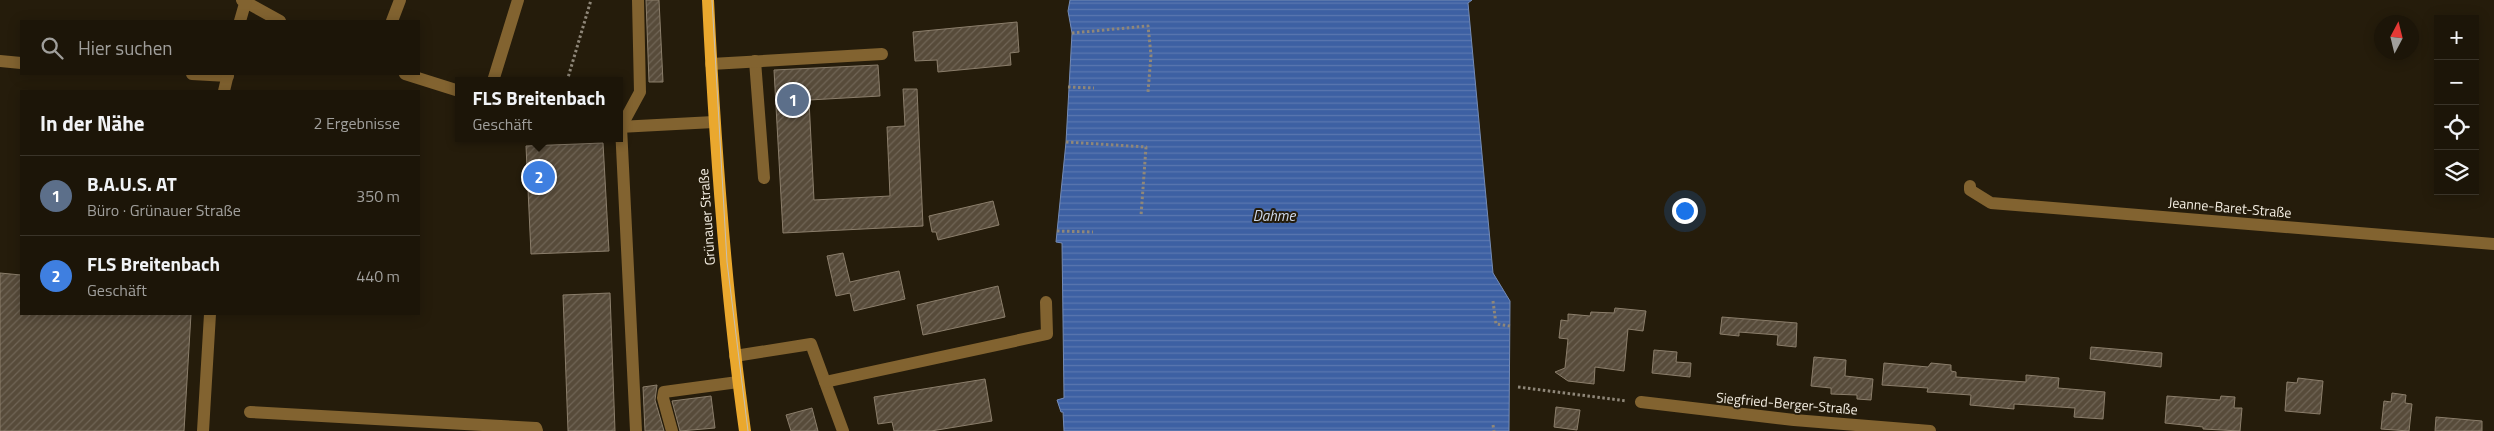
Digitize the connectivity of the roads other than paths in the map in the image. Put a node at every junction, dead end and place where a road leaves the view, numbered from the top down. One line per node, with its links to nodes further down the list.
1 (400, 0): 8 (street)
2 (518, 0): 16 (street)
3 (638, 0): 19 (street)
4 (708, 0): 13 (main road, Grünauer Straße)
5 (244, 1): 6 (street); 7 (street)
6 (240, 20)
7 (278, 20)
8 (392, 20)
9 (882, 54): 11 (street)
10 (0, 61): 12 (street)
11 (755, 61): 13 (street); 23 (street)
12 (20, 63)
13 (711, 64): 20 (main road, Grünauer Straße)
14 (228, 75): 17 (street)
15 (409, 75): 18 (street)
16 (494, 77)
17 (224, 90)
18 (455, 90)
19 (623, 122)
20 (714, 122): 21 (street); 28 (main road, Grünauer Straße)
21 (623, 127)
22 (621, 142): 35 (street)
23 (764, 178)
24 (1970, 186): 25 (street, Jeanne-Baret-Straße)
25 (2494, 244)
26 (1046, 302): 30 (street)
27 (210, 315): 33 (street)
28 (735, 356): 29 (main road, Grünauer Straße); 30 (street)
29 (738, 382): 36 (street); 37 (main road, Grünauer Straße)
30 (825, 382): 38 (street)
31 (1640, 402): 39 (street, Siegfried-Berger-Straße)
32 (250, 412): 34 (street)
33 (203, 431)
34 (537, 431)
35 (636, 431)
36 (672, 431)
37 (745, 431)
38 (843, 431)
39 (1930, 431)

